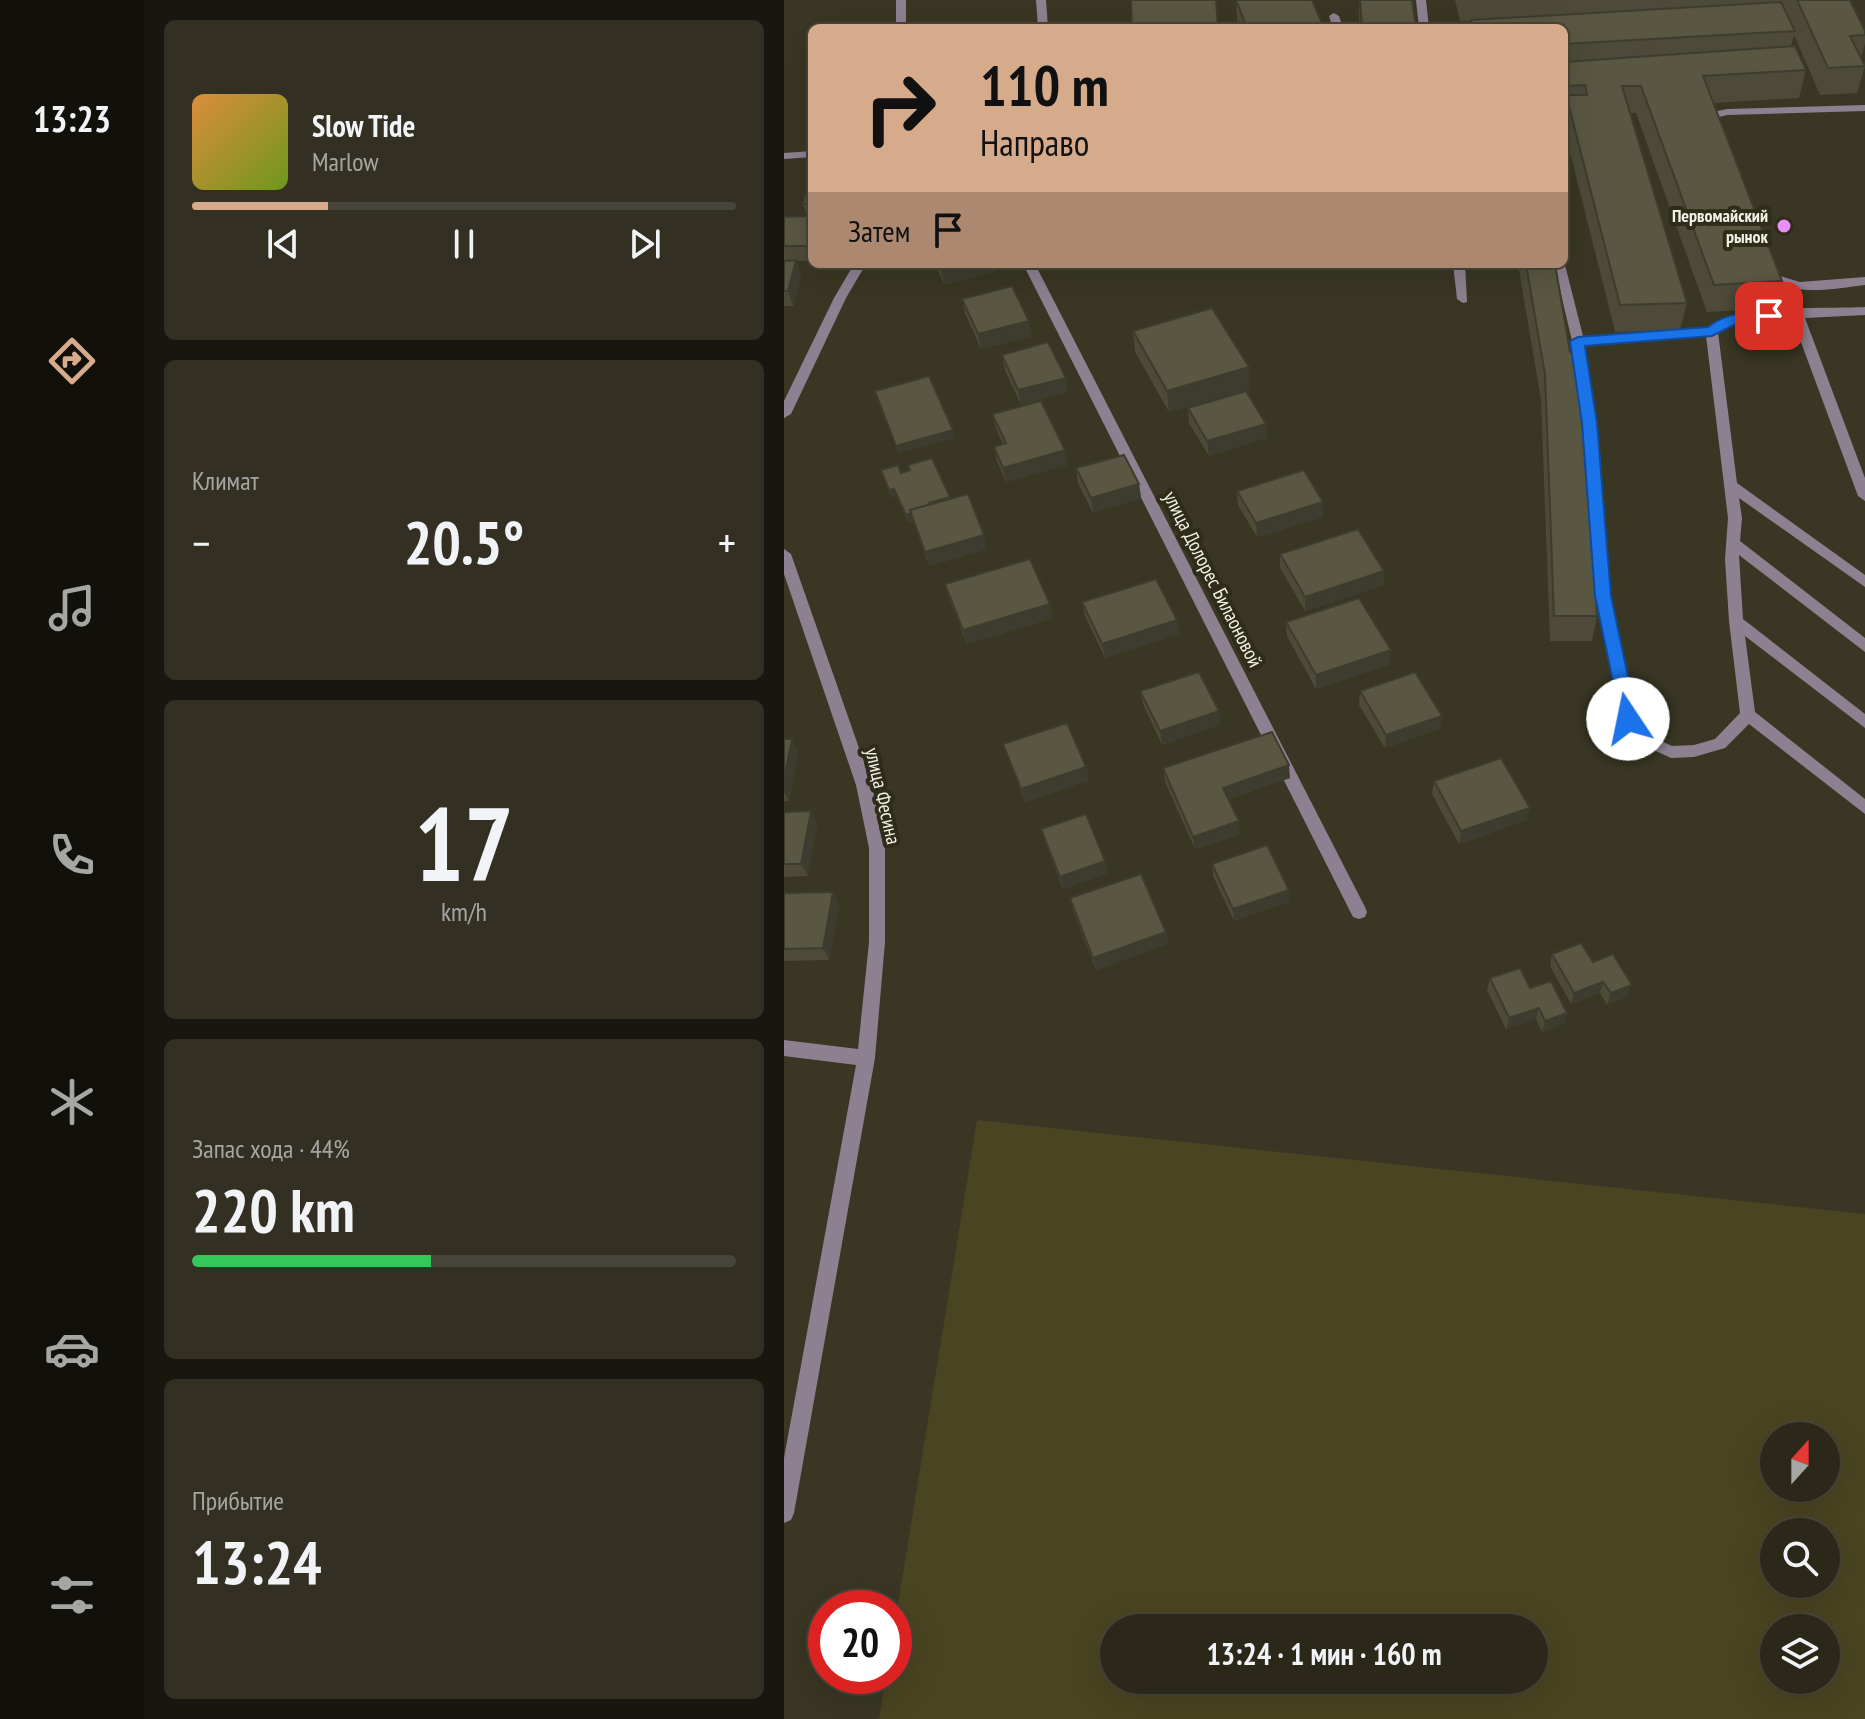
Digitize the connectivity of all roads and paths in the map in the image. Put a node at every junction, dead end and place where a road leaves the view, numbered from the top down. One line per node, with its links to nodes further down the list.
1 (901, 0): 5 (street)
2 (1041, 0): 6 (street)
3 (1421, 0): 8 (street)
4 (1334, 16): 7 (street)
5 (901, 24)
6 (1043, 24)
7 (1337, 24)
8 (1424, 24)
9 (1865, 108): 10 (street)
10 (1717, 138)
11 (808, 154): 12 (street)
12 (784, 156)
13 (1761, 257): 18 (street)
14 (858, 268): 24 (street)
15 (1031, 268): 35 (street, улица Долорес Билаоновой)
16 (1459, 268): 19 (street)
17 (1561, 268): 23 (street)
18 (1865, 281)
19 (1463, 299)
20 (1865, 311): 21 (street)
21 (1797, 314): 22 (street); 26 (street)
22 (1712, 331): 23 (street); 25 (street)
23 (1578, 341): 32 (street)
24 (784, 414)
25 (1731, 485): 27 (street); 29 (street)
26 (1865, 496)
27 (1733, 543): 30 (street); 31 (street)
28 (784, 554): 37 (street, улица Фесина)
29 (1865, 582)
30 (1736, 621): 32 (street); 33 (street)
31 (1865, 646)
32 (1748, 715): 34 (street)
33 (1865, 722)
34 (1865, 808)
35 (1359, 912)
36 (784, 1048): 37 (street)
37 (866, 1058): 38 (street, улица Фесина)
38 (784, 1513)

